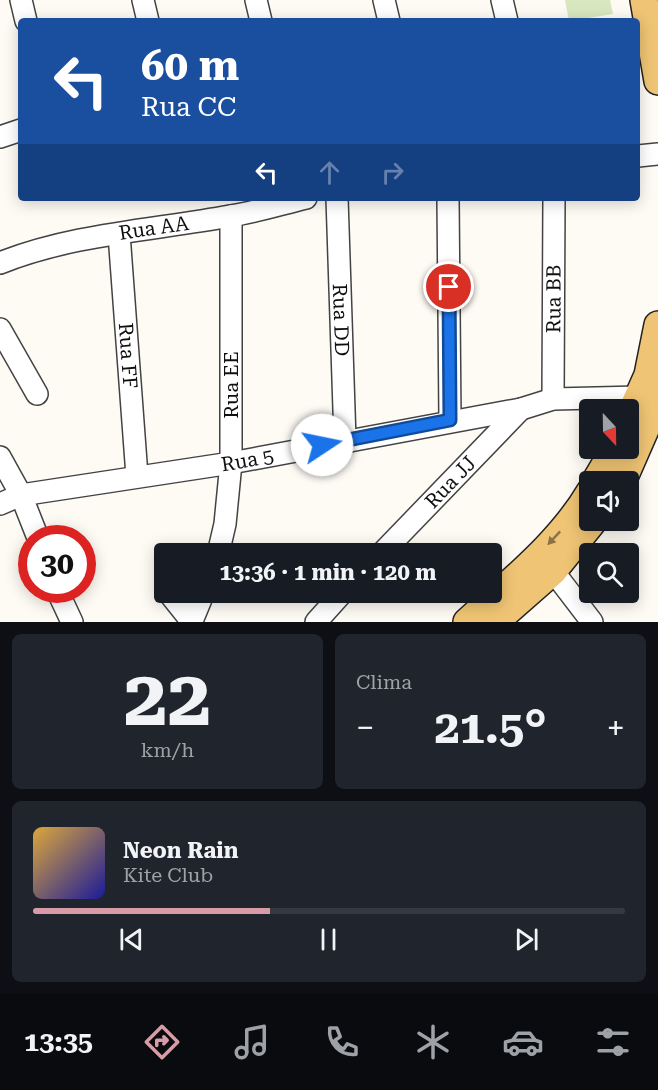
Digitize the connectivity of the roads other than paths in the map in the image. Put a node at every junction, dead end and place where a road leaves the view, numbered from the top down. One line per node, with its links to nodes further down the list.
1 (21, 0): 6 (street)
2 (143, 0): 7 (street)
3 (256, 0): 8 (street)
4 (384, 0): 9 (street)
5 (502, 0): 10 (street)
6 (25, 18)
7 (147, 18)
8 (260, 18)
9 (388, 18)
10 (506, 18)
11 (647, 19): 12 (main road)
12 (658, 81)
13 (18, 131): 14 (street)
14 (0, 137)
15 (658, 154): 16 (street)
16 (640, 156)
17 (294, 201): 21 (street, Rua AA)
18 (337, 201): 31 (street, Rua DD)
19 (448, 201): 30 (street)
20 (554, 201): 28 (street, Rua BB)
21 (231, 216): 22 (street, Rua AA); 33 (street, Rua EE)
22 (119, 234): 23 (street, Rua AA); 35 (street, Rua FF)
23 (0, 263)
24 (658, 325): 26 (main road)
25 (0, 329): 27 (street)
26 (646, 393): 28 (street, Rua 5); 34 (main road)
27 (38, 394)
28 (553, 399): 29 (street, Rua 5)
29 (521, 409): 30 (street, Rua 5); 42 (street, Rua JJ)
30 (450, 420): 31 (street, Rua 5)
31 (345, 440): 33 (street, Rua 5)
32 (0, 457): 36 (street)
33 (231, 463): 35 (street, Rua 5); 41 (street, Rua EE)
34 (625, 471)
35 (137, 476): 36 (street, Rua 5)
36 (21, 495): 37 (street, Rua 5); 39 (street)
37 (0, 504)
38 (579, 510): 51 (main road, one-way to 51)
39 (33, 525)
40 (585, 531): 43 (main road)
41 (221, 543)
42 (392, 543)
43 (553, 571): 52 (main road); 53 (street)
44 (63, 603): 48 (street)
45 (177, 603): 49 (street)
46 (200, 603): 49 (street)
47 (333, 603): 50 (street)
48 (72, 622)
49 (192, 622)
50 (316, 622)
51 (467, 622)
52 (495, 622)
53 (592, 622)

